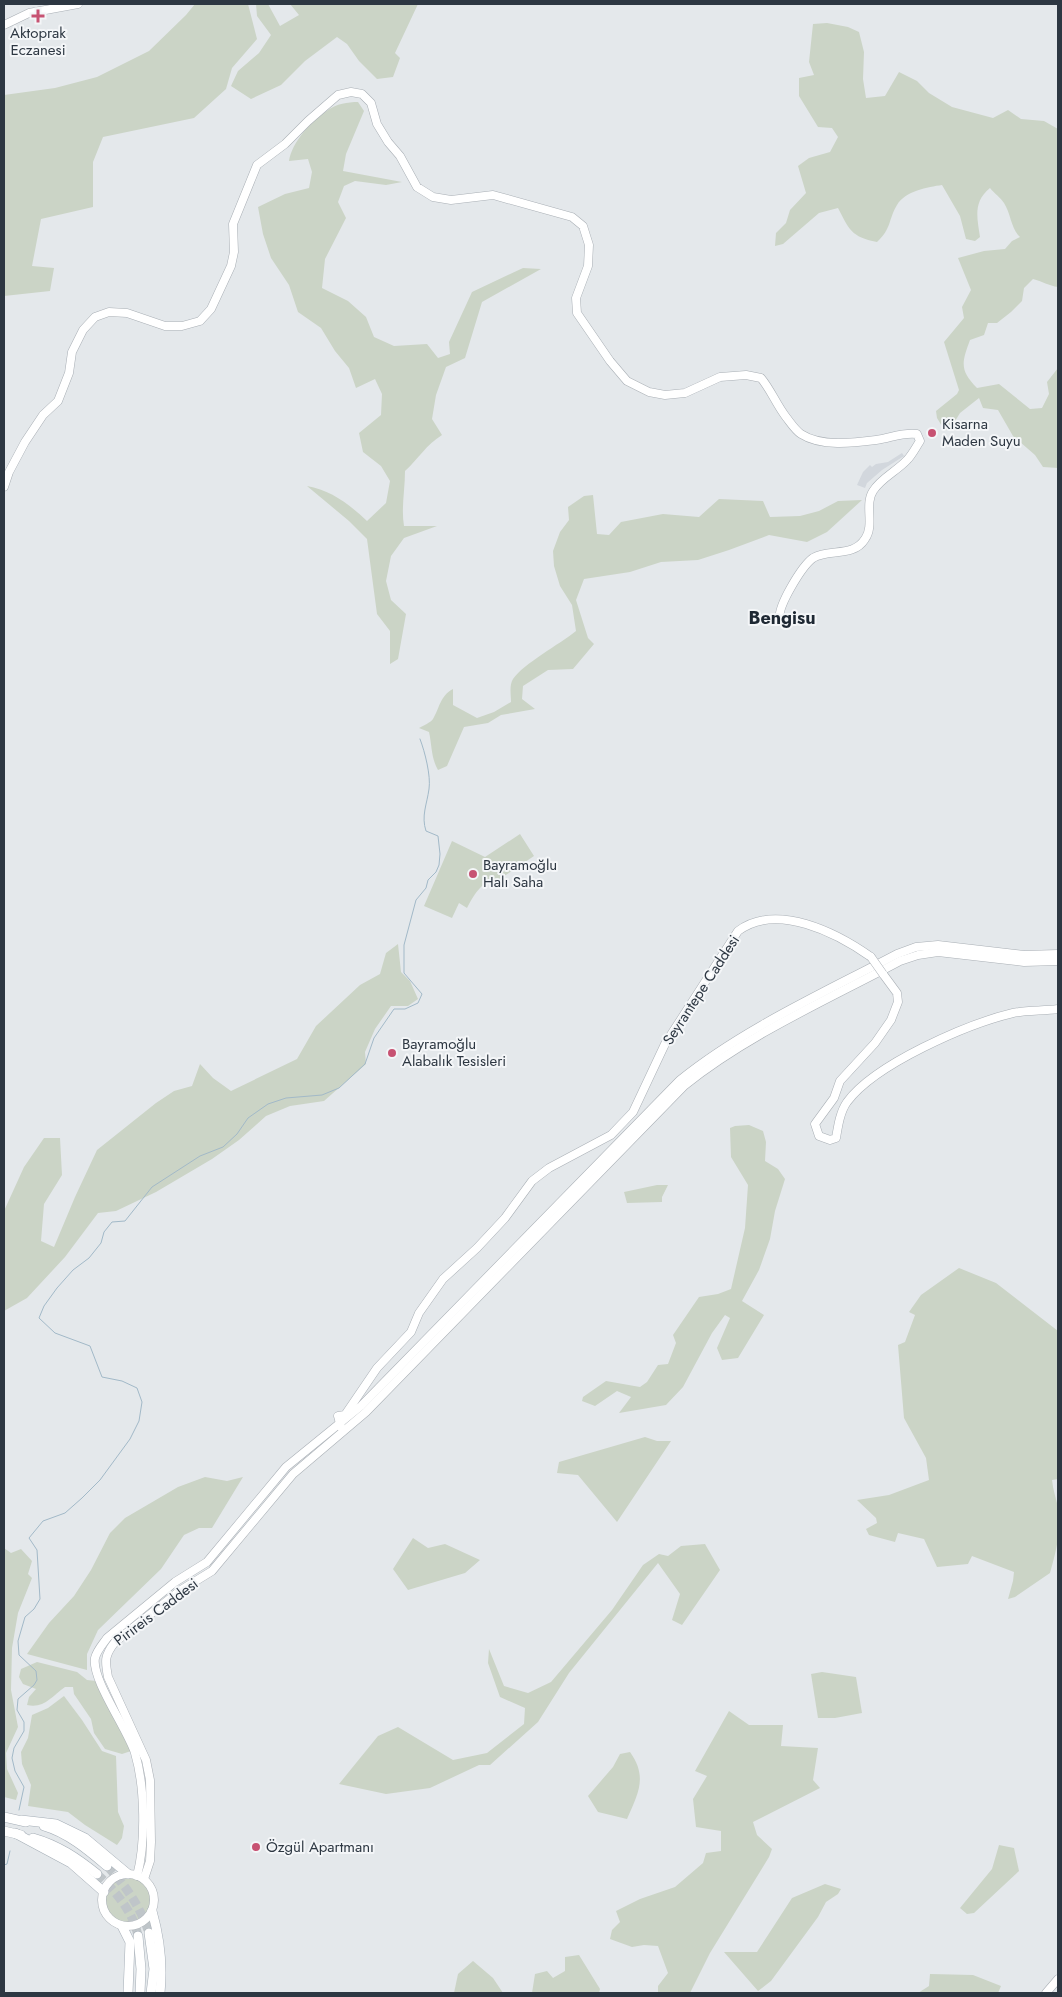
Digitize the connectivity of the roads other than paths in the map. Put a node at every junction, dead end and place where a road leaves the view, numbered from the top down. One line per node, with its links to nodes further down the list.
1 (78, 4): 2 (street)
2 (4, 25)
3 (4, 487): 4 (street)
4 (780, 620)
5 (1058, 954): 8 (street)
6 (1058, 962): 8 (street)
7 (1058, 1010): 8 (street, Seyrantepe Caddesi, bridge)
8 (341, 1427): 15 (street, Pirireis Caddesi)
9 (4, 1817): 10 (main road)
10 (22, 1820): 13 (main road); 15 (main road)
11 (4, 1831): 12 (main road)
12 (16, 1833): 14 (main road); 16 (main road)
13 (107, 1866)
14 (97, 1874)
15 (133, 1874): 16 (street); 17 (street)
16 (101, 1890): 18 (street)
17 (152, 1911): 18 (street); 25 (main road)
18 (122, 1926): 22 (main road)
19 (150, 1933): 24 (main road)
20 (138, 1936): 23 (main road)
21 (1058, 1978): 26 (street)
22 (128, 1993)
23 (140, 1993)
24 (151, 1993)
25 (160, 1993)
26 (1046, 1993)

